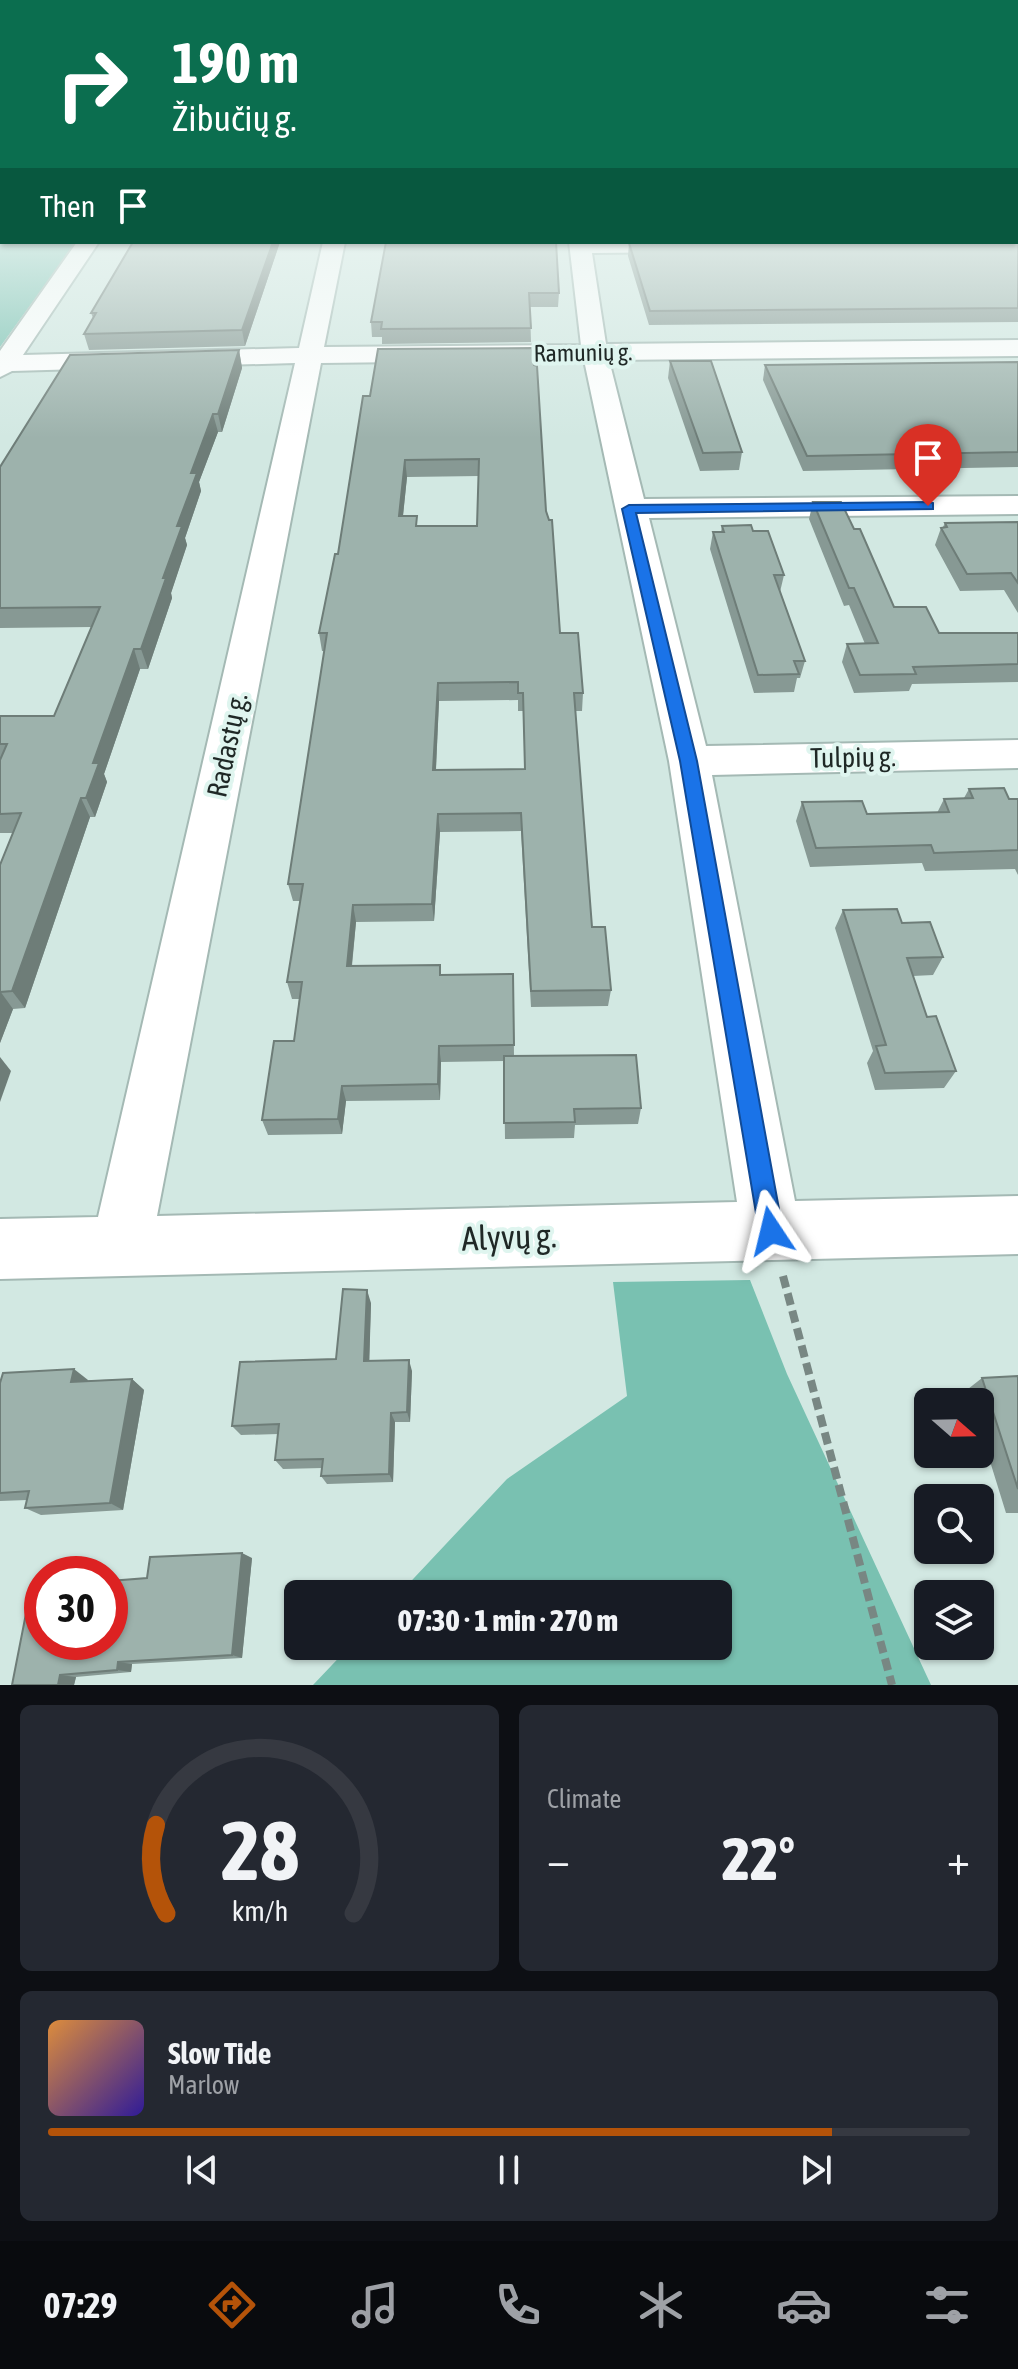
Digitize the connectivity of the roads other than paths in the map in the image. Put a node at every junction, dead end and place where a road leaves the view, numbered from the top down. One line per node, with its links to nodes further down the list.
1 (61, 281): 7 (street)
2 (326, 281): 6 (street, Radastų g.)
3 (585, 281): 5 (street)
4 (1018, 348): 5 (street, Ramunių g.)
5 (595, 353): 6 (street, Ramunių g.); 9 (street)
6 (310, 355): 7 (street, Ramunių g.); 14 (street, Radastų g.)
7 (2, 366)
8 (1018, 505): 9 (street)
9 (629, 509): 11 (street)
10 (1018, 754): 11 (street, Tulpių g.)
11 (689, 761): 13 (street)
12 (1018, 1225): 13 (street, Alyvų g.)
13 (771, 1231): 14 (street, Alyvų g.)
14 (121, 1248): 15 (street, Alyvų g.)
15 (0, 1249)

